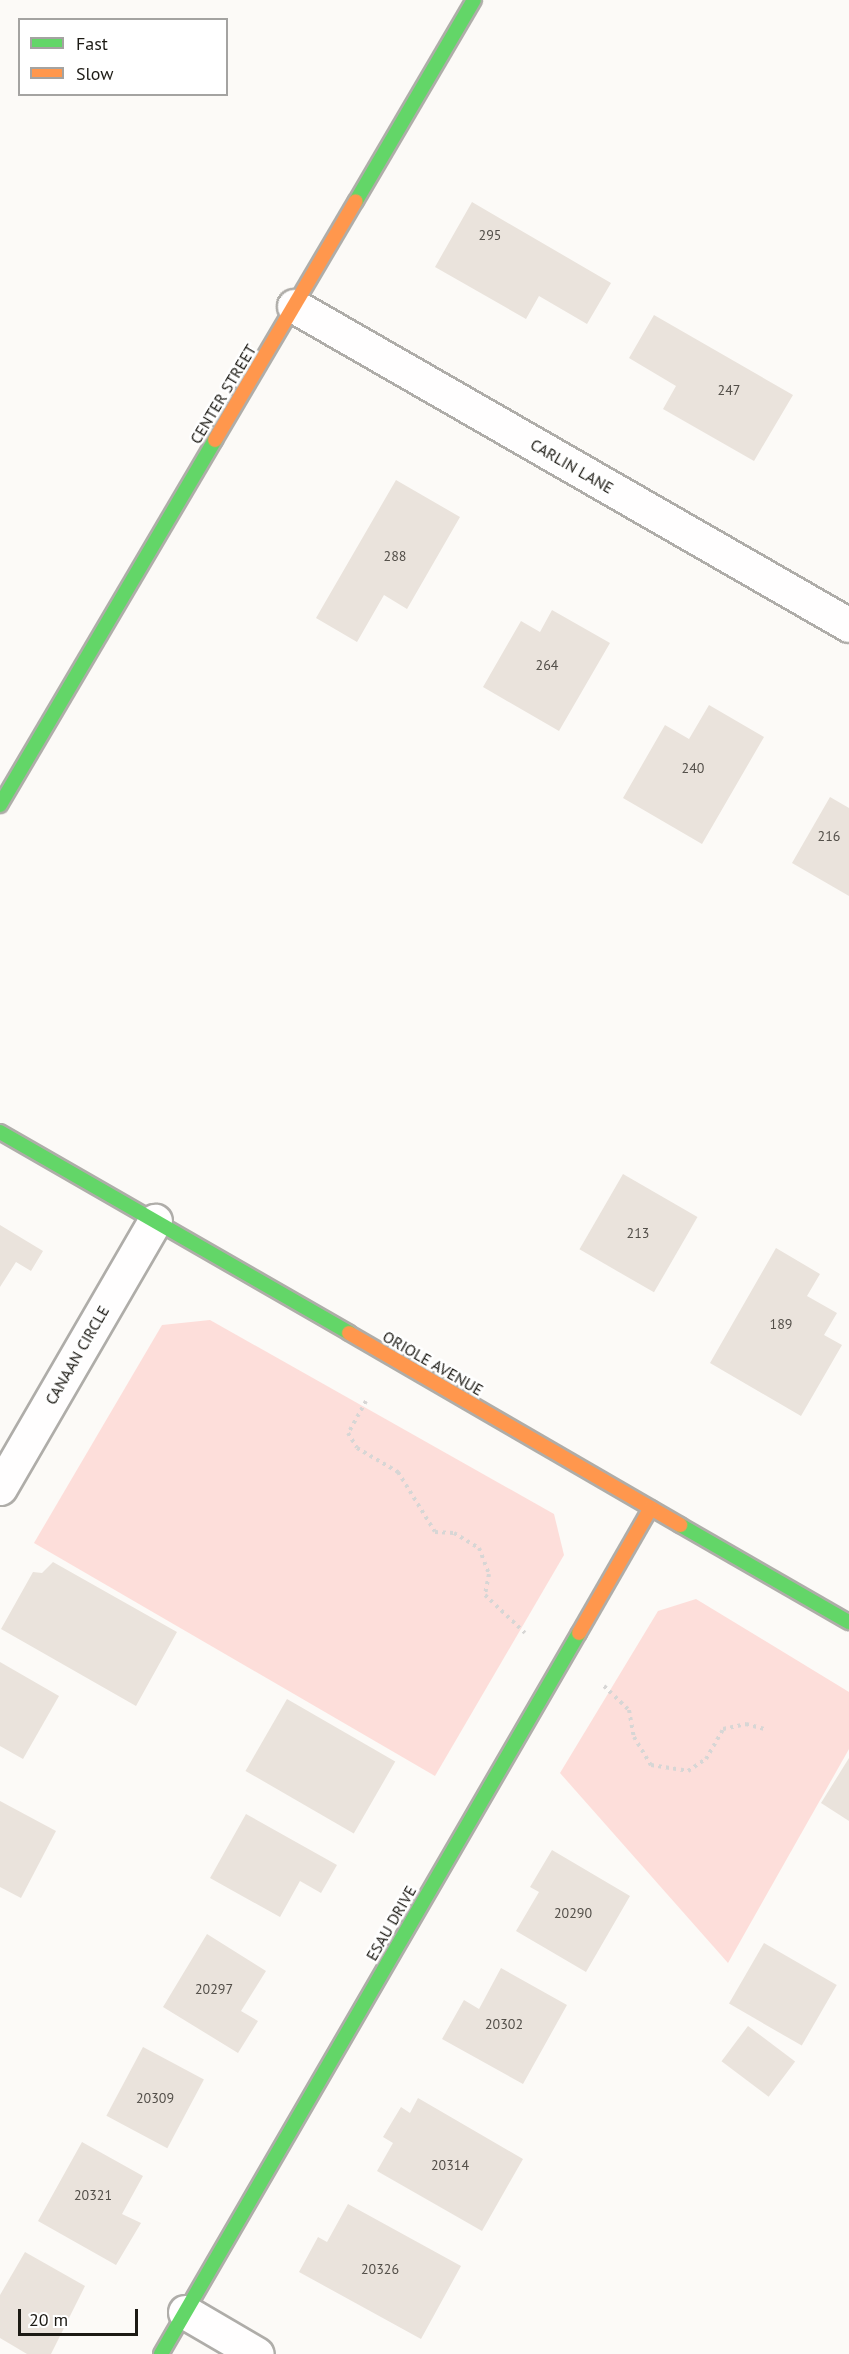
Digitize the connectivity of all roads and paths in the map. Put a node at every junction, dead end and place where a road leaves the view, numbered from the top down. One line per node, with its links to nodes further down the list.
1 (474, 0): 2 (street, CENTER STREET)
2 (294, 306): 3 (street, CARLIN LANE); 4 (street, CENTER STREET)
3 (849, 625)
4 (0, 805)
5 (0, 1132): 6 (street, ORIOLE AVENUE)
6 (154, 1221): 8 (street, CANAAN CIRCLE); 9 (street, ORIOLE AVENUE)
7 (366, 1401): 11 (path)
8 (0, 1488)
9 (651, 1508): 10 (street, ORIOLE AVENUE); 14 (street, ESAU DRIVE)
10 (849, 1622)
11 (525, 1633)
12 (604, 1686): 13 (path)
13 (765, 1729)
14 (185, 2312): 15 (street, ESAU DRIVE); 16 (street)
15 (161, 2354)
16 (257, 2354)

